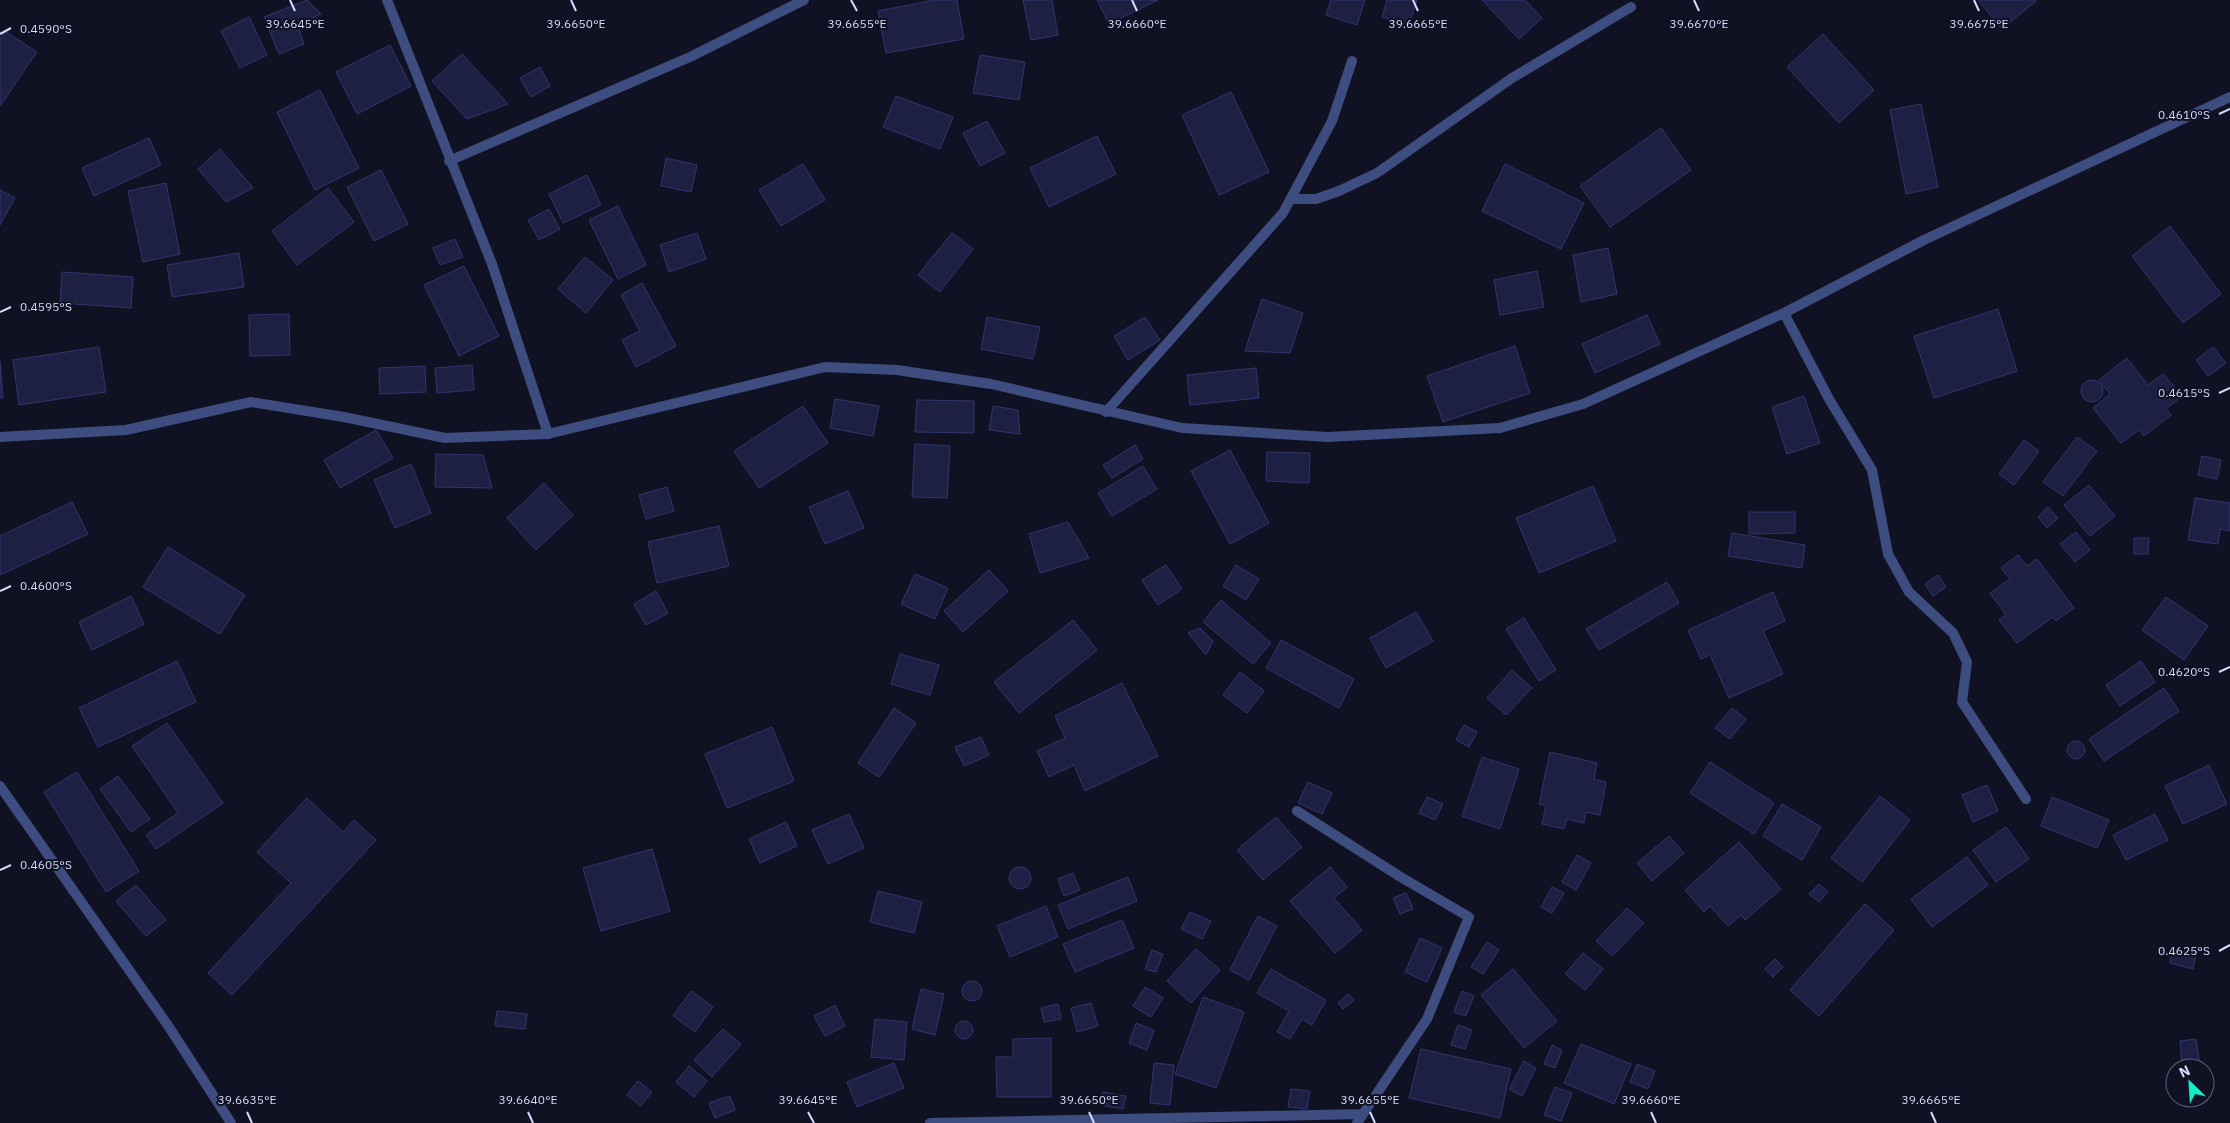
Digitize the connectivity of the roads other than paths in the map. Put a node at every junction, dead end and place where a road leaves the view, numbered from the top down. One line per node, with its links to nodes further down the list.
1 (387, 0): 6 (street)
2 (804, 0): 6 (street)
3 (1631, 7): 7 (street)
4 (1352, 61): 7 (street)
5 (2230, 97): 8 (street)
6 (450, 161): 10 (street)
7 (1290, 199): 9 (street)
8 (1784, 313): 9 (street); 13 (street)
9 (1106, 412): 10 (street)
10 (548, 434): 11 (street)
11 (0, 437)
12 (0, 786): 16 (street)
13 (2026, 799)
14 (1297, 811): 15 (street)
15 (1359, 1118): 17 (street)
16 (231, 1123)
17 (930, 1123)

